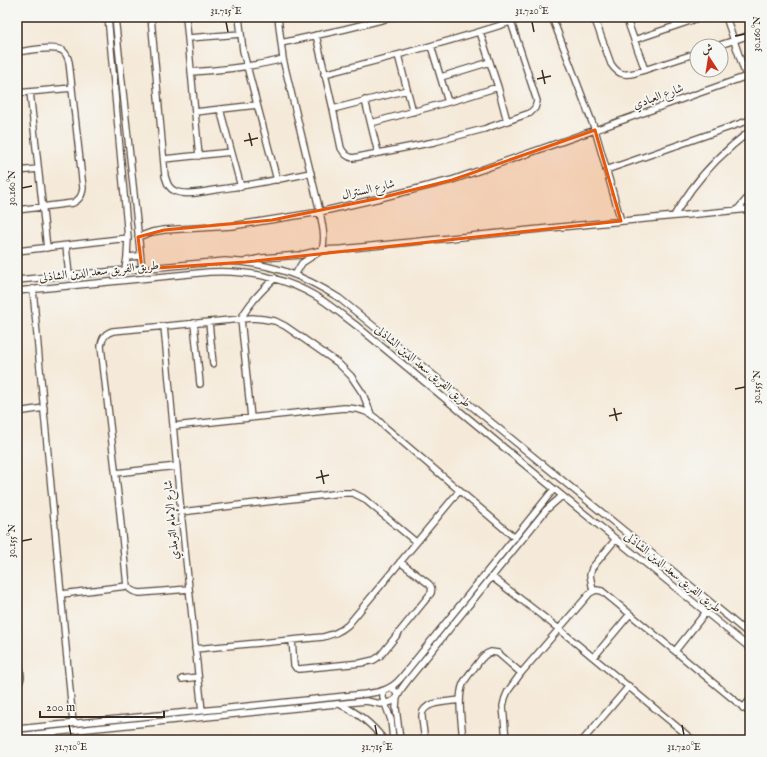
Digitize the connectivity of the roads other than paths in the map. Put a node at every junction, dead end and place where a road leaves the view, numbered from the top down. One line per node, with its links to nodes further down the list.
1 (108, 17): 72 (street)
2 (115, 17): 71 (street)
3 (151, 17): 56 (street)
4 (186, 17): 19 (street)
5 (239, 17): 16 (street)
6 (278, 17): 23 (street)
7 (393, 17): 18 (street)
8 (526, 17): 14 (street)
9 (552, 17): 51 (street)
10 (594, 17): 31 (street)
11 (626, 17): 20 (street)
12 (702, 17): 20 (street)
13 (726, 17): 21 (street)
14 (511, 22): 15 (street); 49 (street)
15 (480, 32): 24 (street); 29 (street)
16 (241, 34): 19 (street); 30 (street)
17 (750, 34): 21 (street)
18 (316, 35): 23 (street); 33 (street)
19 (188, 38): 32 (street)
20 (634, 40): 31 (street)
21 (734, 40): 22 (street); 34 (street)
22 (729, 42)
23 (281, 43): 28 (street)
24 (431, 46): 26 (street); 35 (street)
25 (17, 52): 37 (street)
26 (398, 55): 33 (street); 38 (street)
27 (689, 56): 31 (street)
28 (284, 59): 30 (street); 60 (street)
29 (490, 62): 35 (street); 36 (street)
30 (247, 67): 32 (street); 43 (street)
31 (645, 70)
32 (191, 72): 46 (street)
33 (324, 74): 45 (street)
34 (748, 76): 51 (street, شارع العبادي)
35 (441, 77): 42 (street)
36 (498, 87): 42 (street); 49 (street)
37 (72, 88): 39 (street); 64 (street)
38 (407, 90): 41 (street); 47 (street)
39 (30, 92): 40 (street); 57 (street)
40 (17, 93)
41 (365, 100): 45 (street); 50 (street)
42 (448, 102): 47 (street)
43 (257, 105): 44 (street); 61 (street)
44 (220, 109): 46 (street); 53 (street)
45 (333, 109): 54 (street)
46 (195, 112): 55 (street)
47 (413, 112): 50 (street)
48 (750, 120): 58 (street)
49 (507, 121): 54 (street)
50 (371, 123): 54 (street)
51 (595, 130): 58 (street); 68 (street, شارع السنترال)
52 (750, 132): 69 (street)
53 (231, 152): 55 (street); 62 (street)
54 (378, 153)
55 (199, 156): 56 (street)
56 (164, 160): 62 (street)
57 (38, 169): 59 (street); 64 (street)
58 (606, 170): 70 (street)
59 (17, 171)
60 (311, 173): 61 (street); 68 (street)
61 (277, 180): 62 (street)
62 (241, 187)
63 (750, 195): 67 (street)
64 (43, 207): 66 (street); 74 (street)
65 (750, 209): 67 (street)
66 (17, 210)
67 (737, 210): 69 (street)
68 (320, 212): 71 (street, شارع السنترال); 75 (street)
69 (674, 216): 70 (street)
70 (621, 221): 75 (street)
71 (138, 237): 77 (street)
72 (128, 238): 73 (street); 78 (street)
73 (66, 246): 74 (street); 85 (street)
74 (47, 248): 76 (street)
75 (322, 250): 79 (street); 86 (street)
76 (17, 251)
77 (140, 256): 78 (street); 82 (street)
78 (128, 257): 83 (street)
79 (246, 262): 80 (street, طريق الفريق سعد الدين الشاذلى); 86 (street, طريق الفريق سعد الدين الشاذلى)
80 (183, 265): 81 (street, طريق الفريق سعد الدين الشاذلى); 84 (street)
81 (163, 266): 82 (street, طريق الفريق سعد الدين الشاذلى); 87 (street)
82 (142, 269): 83 (street, طريق الفريق سعد الدين الشاذلى)
83 (125, 270): 85 (street, طريق الفريق سعد الدين الشاذلى)
84 (182, 274): 87 (street, طريق الفريق سعد الدين الشاذلى); 88 (street, طريق الفريق سعد الدين الشاذلى)
85 (69, 275): 89 (street, طريق الفريق سعد الدين الشاذلى)
86 (296, 275): 96 (street, طريق الفريق سعد الدين الشاذلى)
87 (162, 276): 90 (street, طريق الفريق سعد الدين الشاذلى)
88 (275, 278): 92 (street); 97 (street, طريق الفريق سعد الدين الشاذلى)
89 (17, 280)
90 (34, 289): 91 (street, طريق الفريق سعد الدين الشاذلى); 102 (street)
91 (17, 291)
92 (241, 319): 93 (street); 104 (street); 105 (street)
93 (209, 322): 94 (street); 98 (street)
94 (194, 323): 95 (street); 101 (street)
95 (164, 326): 106 (street, شارع الإمام الترمذي); 108 (street)
96 (407, 354): 97 (street); 99 (street, طريق الفريق سعد الدين الشاذلى)
97 (399, 361): 100 (street, طريق الفريق سعد الدين الشاذلى)
98 (213, 364)
99 (420, 365): 100 (street); 131 (street, طريق الفريق سعد الدين الشاذلى)
100 (413, 373): 109 (street, طريق الفريق سعد الدين الشاذلى)
101 (200, 384)
102 (44, 408): 103 (street); 125 (street)
103 (17, 412)
104 (371, 414): 105 (street); 110 (street)
105 (251, 418): 106 (street)
106 (174, 426): 107 (street, شارع الإمام الترمذي)
107 (177, 466): 108 (street); 114 (street, شارع الإمام الترمذي)
108 (116, 473): 122 (street)
109 (554, 489): 111 (street, طريق الفريق سعد الدين الشاذلى); 112 (street)
110 (460, 490): 115 (street); 117 (street)
111 (562, 496): 113 (street); 116 (street, طريق الفريق سعد الدين الشاذلى)
112 (540, 506): 113 (street); 115 (street)
113 (546, 510): 119 (street)
114 (181, 512): 117 (street); 123 (street, شارع الإمام الترمذي)
115 (515, 538): 118 (street)
116 (616, 539): 124 (street); 129 (street, طريق الفريق سعد الدين الشاذلى)
117 (416, 542): 120 (street)
118 (501, 555): 119 (street); 126 (street)
119 (507, 559): 121 (street)
120 (400, 562): 138 (street); 138 (street)
121 (492, 577): 127 (street); 134 (street)
122 (127, 586): 123 (street); 125 (street)
123 (189, 589): 140 (street, شارع الإمام الترمذي)
124 (593, 591): 130 (street); 134 (street)
125 (62, 594): 166 (street)
126 (469, 594): 127 (street); 128 (street)
127 (475, 598): 128 (street)
128 (467, 602): 146 (street)
129 (706, 612): 132 (street, طريق الفريق سعد الدين الشاذلى); 141 (street)
130 (630, 614): 141 (street); 142 (street)
131 (727, 616): 132 (street); 133 (street, طريق الفريق سعد الدين الشاذلى)
132 (719, 623): 135 (street, طريق الفريق سعد الدين الشاذلى)
133 (740, 627): 135 (street); 136 (street, طريق الفريق سعد الدين الشاذلى)
134 (559, 629): 142 (street); 143 (street)
135 (733, 634): 139 (street, طريق الفريق سعد الدين الشاذلى)
136 (750, 635)
137 (17, 638): 147 (street)
138 (292, 640): 140 (street)
139 (750, 648)
140 (195, 649): 144 (street, شارع الإمام الترمذي)
141 (675, 651): 158 (street)
142 (594, 657): 148 (street)
143 (521, 673): 153 (street); 177 (street)
144 (198, 677): 145 (street); 159 (street, شارع الإمام الترمذي)
145 (182, 679)
146 (404, 680): 149 (street); 152 (street)
147 (17, 683)
148 (629, 686): 178 (street); 179 (street)
149 (391, 687): 150 (street); 152 (street)
150 (383, 691): 151 (street); 157 (street)
151 (365, 694): 155 (street); 160 (street)
152 (397, 698): 157 (street); 162 (street)
153 (460, 700): 175 (street); 176 (street)
154 (750, 700): 158 (street)
155 (366, 701): 156 (street); 157 (street)
156 (338, 704): 160 (street); 172 (street)
157 (385, 704): 164 (street)
158 (743, 708): 161 (street)
159 (202, 711): 160 (street); 163 (street)
160 (221, 712): 163 (street)
161 (750, 713)
162 (397, 715): 164 (street); 174 (street)
163 (183, 716): 165 (street); 168 (street)
164 (390, 717): 173 (street)
165 (99, 721): 166 (street); 168 (street)
166 (73, 723): 167 (street)
167 (53, 725): 169 (street); 170 (street)
168 (100, 727): 170 (street)
169 (17, 729)
170 (54, 732): 171 (street)
171 (17, 736)
172 (384, 740)
173 (393, 740)
174 (400, 740)
175 (425, 740)
176 (463, 740)
177 (506, 740)
178 (583, 740)
179 (693, 740)

